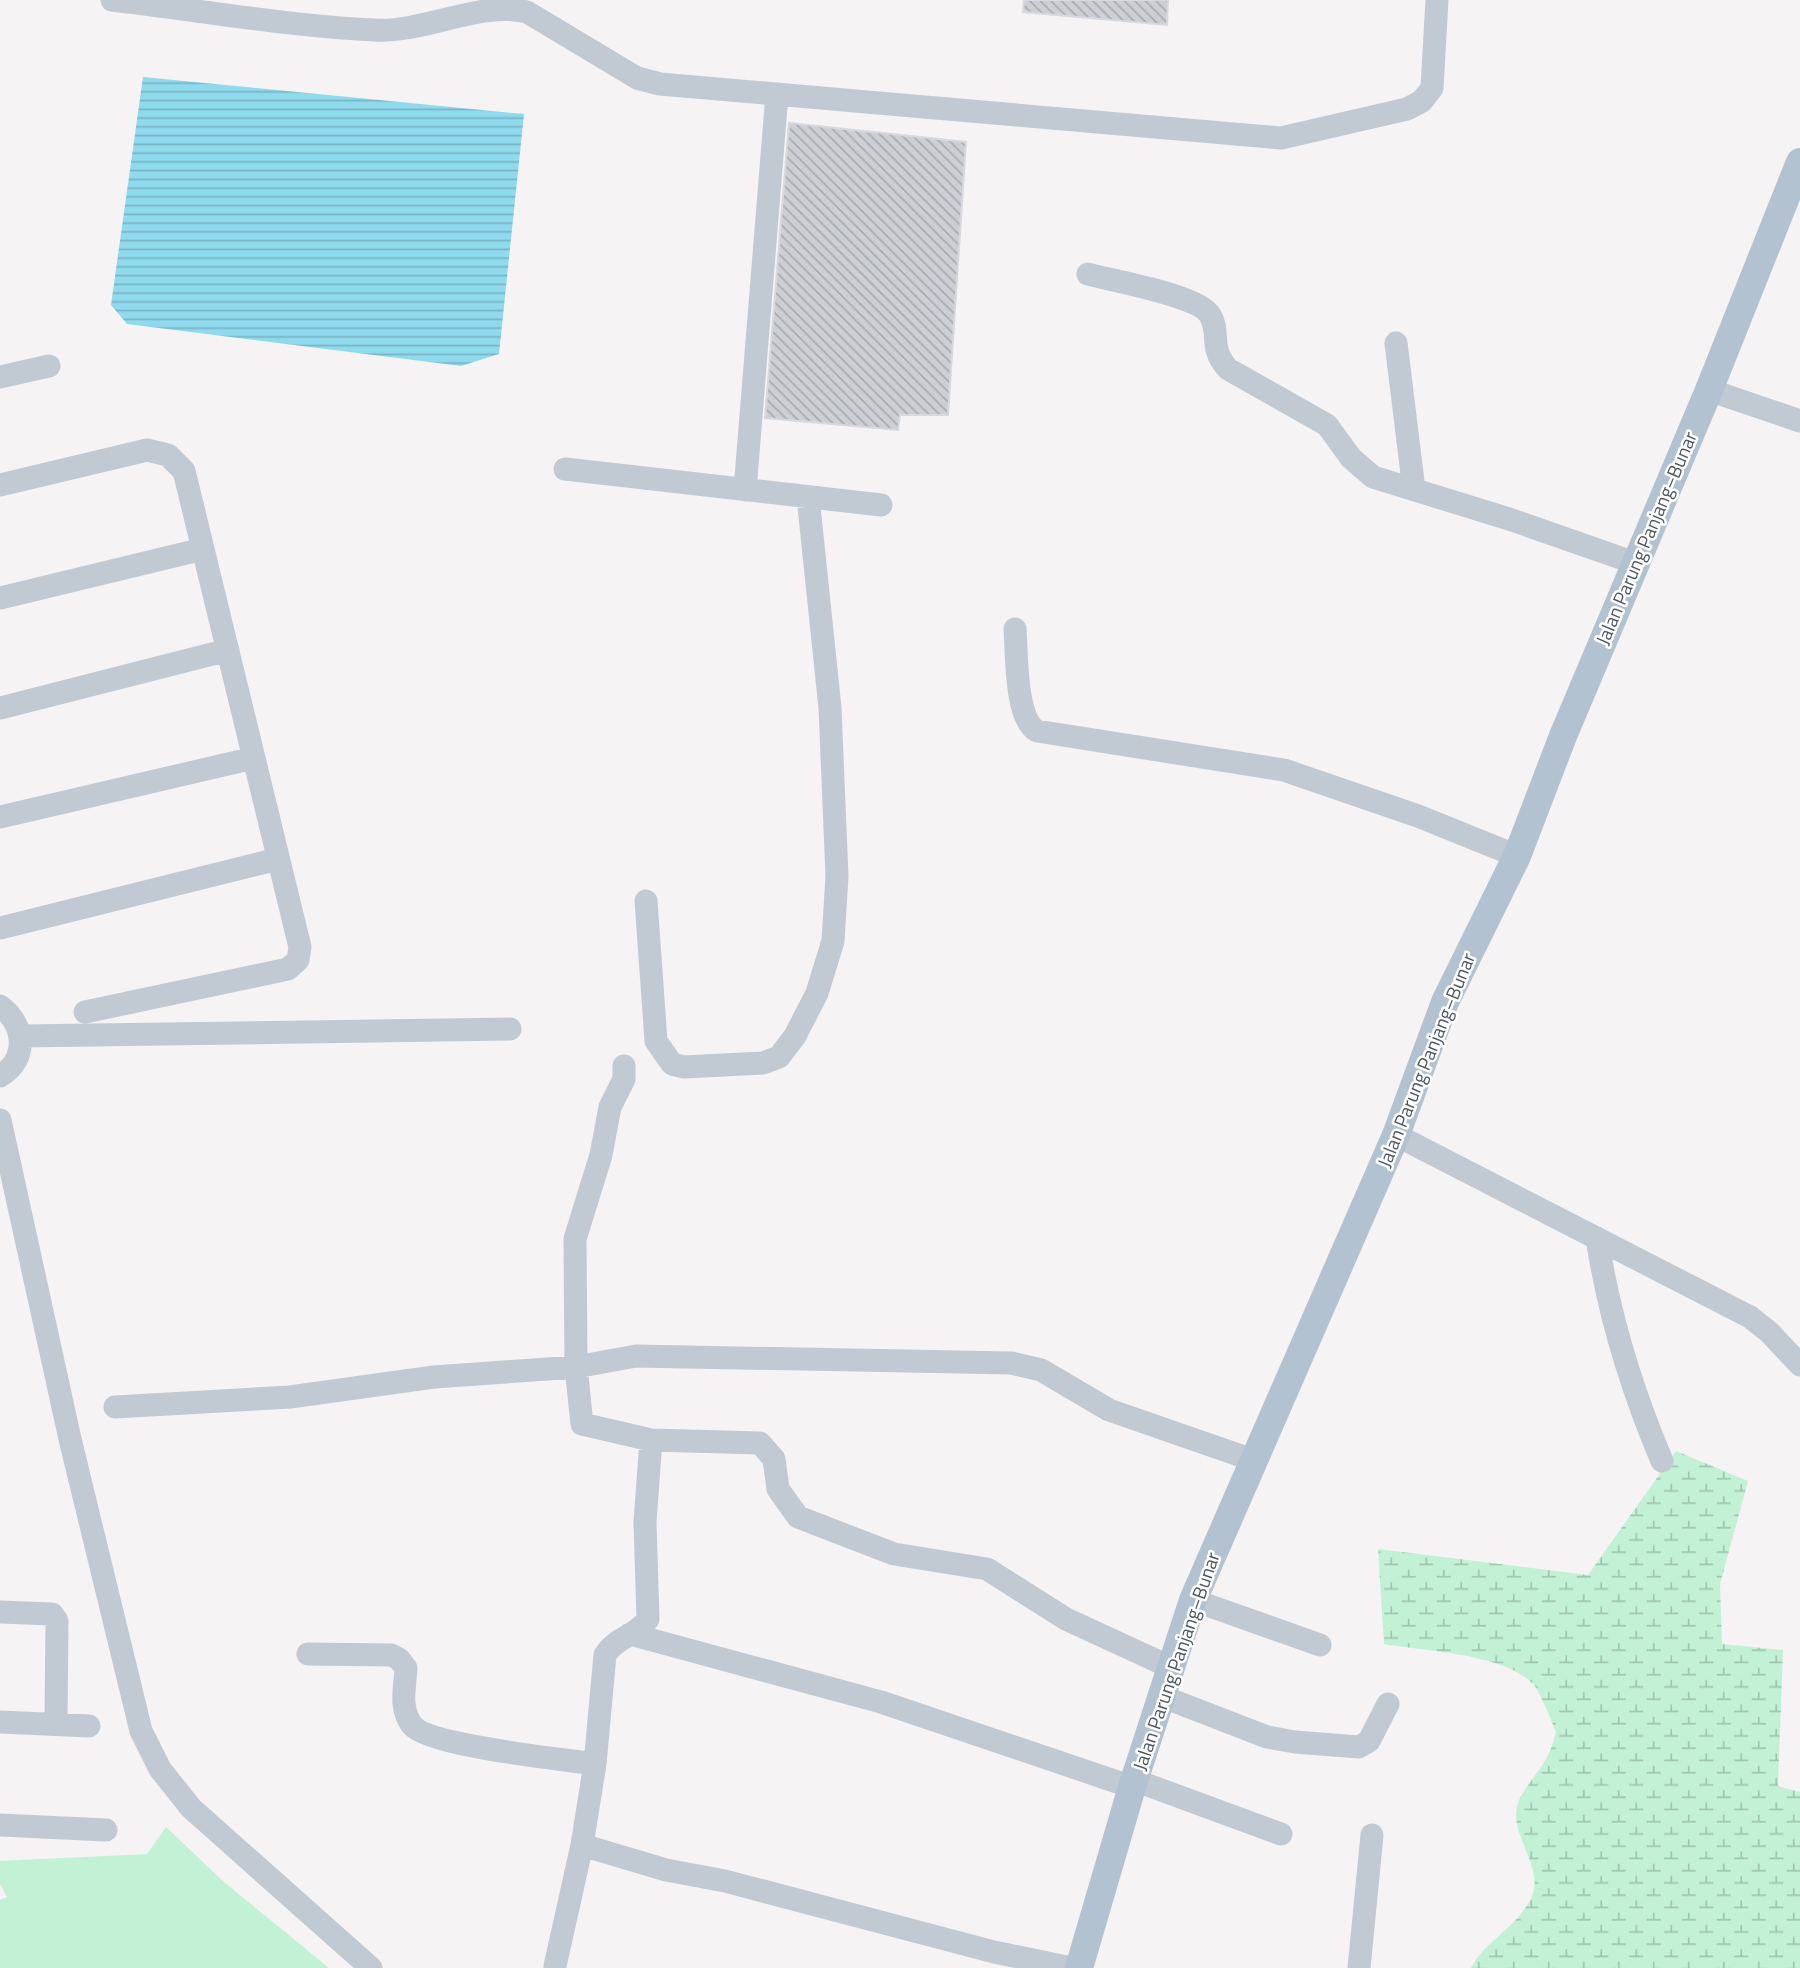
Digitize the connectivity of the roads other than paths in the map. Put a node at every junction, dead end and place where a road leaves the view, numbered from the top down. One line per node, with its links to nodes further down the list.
1 (112, 0): 3 (street)
2 (1437, 0): 3 (street)
3 (777, 94): 13 (street)
4 (1800, 162): 9 (main road, Jalan Parung Panjang–Bunar)
5 (1088, 274): 14 (street)
6 (1396, 343): 14 (street)
7 (48, 366): 8 (street)
8 (0, 377)
9 (1709, 390): 10 (street); 18 (main road, Jalan Parung Panjang–Bunar)
10 (1800, 421)
11 (565, 469): 13 (street)
12 (0, 485): 17 (street)
13 (745, 490): 15 (street)
14 (1414, 490): 18 (street)
15 (807, 497): 16 (street); 27 (street)
16 (881, 505)
17 (203, 549): 19 (street); 21 (street)
18 (1635, 563): 25 (main road, Jalan Parung Panjang–Bunar)
19 (0, 598)
20 (1015, 629): 25 (street)
21 (228, 650): 22 (street); 23 (street)
22 (0, 708)
23 (254, 758): 24 (street); 26 (street)
24 (0, 817)
25 (1517, 856): 36 (main road, Jalan Parung Panjang–Bunar)
26 (278, 859): 28 (street); 30 (street)
27 (646, 901)
28 (0, 928)
29 (0, 1006): 32 (street)
30 (85, 1012)
31 (510, 1029): 32 (street)
32 (21, 1036): 34 (street)
33 (624, 1066): 39 (street)
34 (0, 1076)
35 (0, 1120): 63 (street)
36 (1396, 1135): 37 (street); 42 (main road, Jalan Parung Panjang–Bunar)
37 (1597, 1238): 38 (street); 43 (street)
38 (1800, 1365)
39 (576, 1367): 40 (street); 41 (street); 42 (street)
40 (115, 1406)
41 (651, 1440): 46 (street); 49 (street)
42 (1253, 1460): 44 (main road, Jalan Parung Panjang–Bunar)
43 (1662, 1461)
44 (1194, 1600): 47 (street); 49 (main road, Jalan Parung Panjang–Bunar)
45 (0, 1612): 53 (street)
46 (630, 1634): 55 (street); 56 (street)
47 (1320, 1645)
48 (309, 1654): 55 (street)
49 (1170, 1667): 50 (main road, Jalan Parung Panjang–Bunar)
50 (1161, 1696): 51 (street); 56 (main road, Jalan Parung Panjang–Bunar)
51 (1388, 1704)
52 (0, 1721): 53 (street)
53 (56, 1724): 54 (street)
54 (89, 1726)
55 (595, 1764): 61 (street)
56 (1133, 1784): 59 (street); 65 (main road, Jalan Parung Panjang–Bunar)
57 (0, 1825): 58 (street)
58 (106, 1830)
59 (1281, 1834)
60 (1372, 1835): 66 (street)
61 (582, 1845): 62 (street); 64 (street)
62 (555, 1966)
63 (371, 1968)
64 (1072, 1968)
65 (1079, 1968)
66 (1359, 1968)

